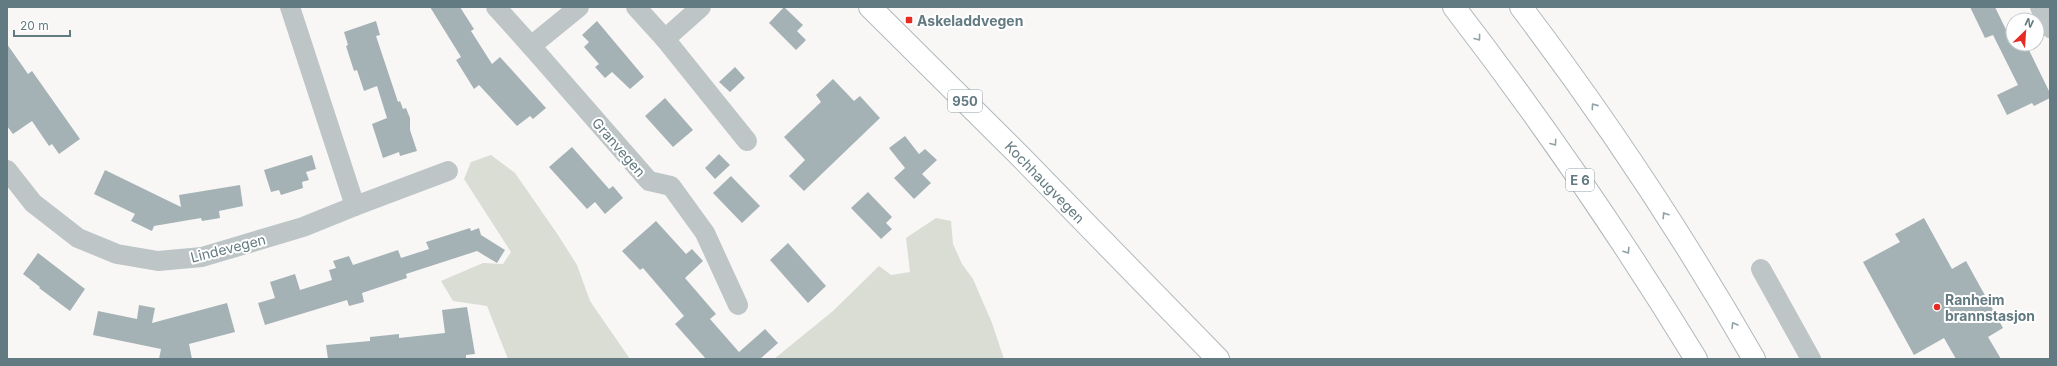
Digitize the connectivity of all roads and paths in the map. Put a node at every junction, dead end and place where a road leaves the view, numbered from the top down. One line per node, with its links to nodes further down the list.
1 (290, 7): 16 (street)
2 (496, 7): 12 (street, Granvegen)
3 (579, 7): 12 (street)
4 (636, 7): 11 (street)
5 (701, 7): 11 (street)
6 (870, 7): 19 (main road, Kochhaugvegen / 950)
7 (1454, 7): 20 (main road, E 6, one-way to 20)
8 (1521, 7): 21 (main road, one-way to 8)
9 (2040, 7): 10 (street)
10 (2050, 28)
11 (665, 39): 13 (street)
12 (531, 46): 18 (street, Granvegen)
13 (747, 141)
14 (7, 170): 16 (street, Lindevegen)
15 (448, 171): 16 (street, Lindevegen)
16 (355, 206)
17 (1761, 269): 22 (street)
18 (738, 305)
19 (1218, 359)
20 (1696, 359)
21 (1754, 359)
22 (1811, 359)

